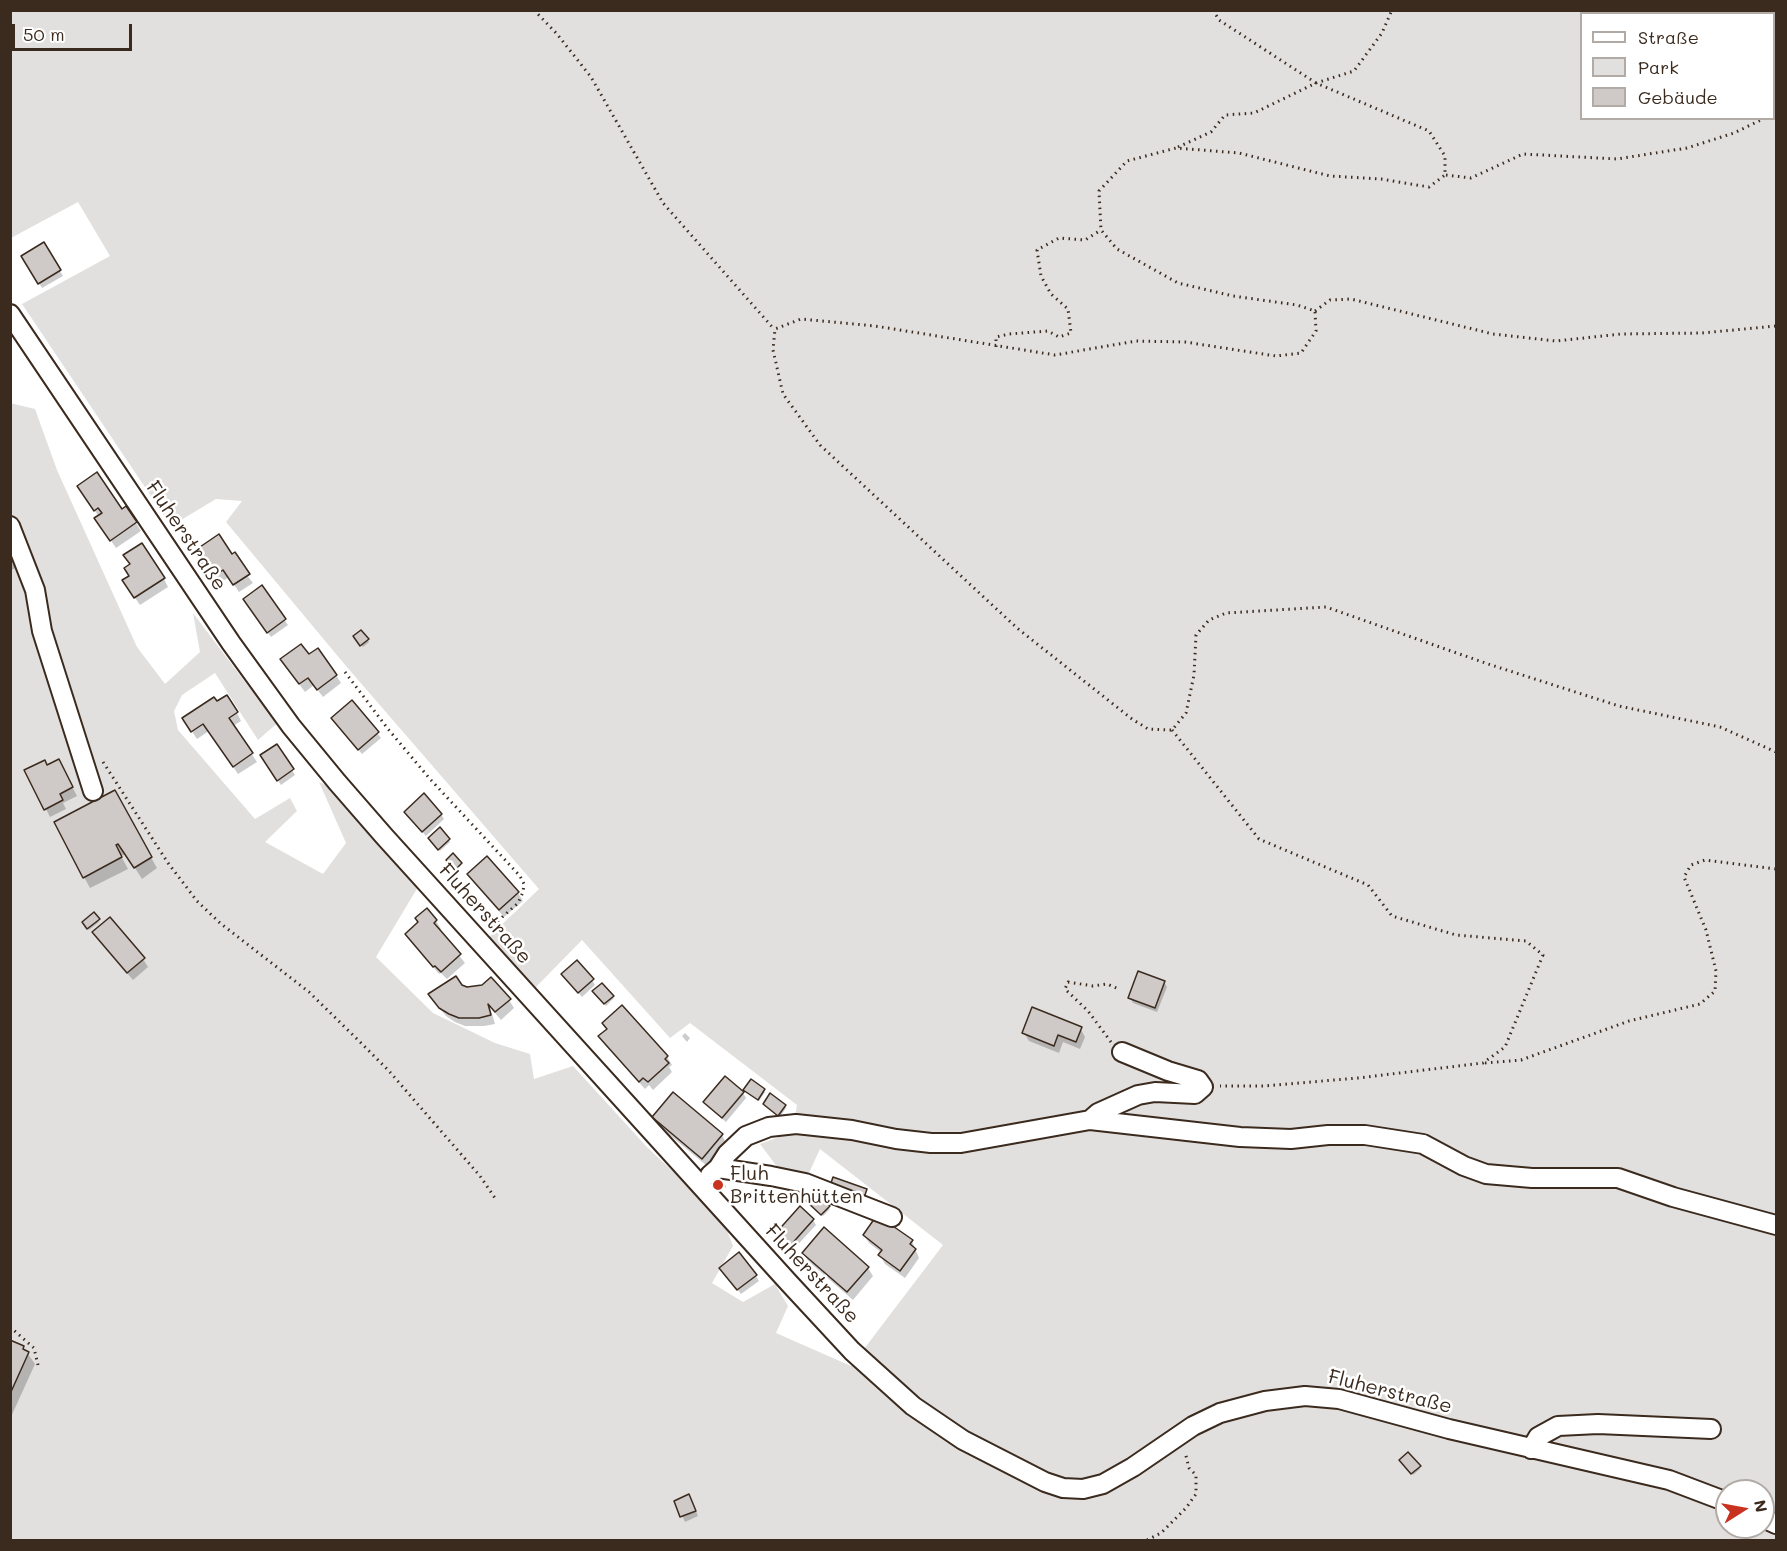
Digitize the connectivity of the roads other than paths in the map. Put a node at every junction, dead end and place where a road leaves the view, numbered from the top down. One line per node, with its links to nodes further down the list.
1 (10, 314): 7 (street, Fluherstraße)
2 (10, 525): 3 (street)
3 (93, 791)
4 (1122, 1052): 5 (street)
5 (1090, 1119): 6 (street); 9 (street)
6 (718, 1168): 7 (street); 8 (street)
7 (700, 1184): 11 (street, Fluherstraße)
8 (892, 1217)
9 (1776, 1225)
10 (1711, 1429): 11 (street)
11 (1531, 1449): 12 (street, Fluherstraße)
12 (1715, 1497)

